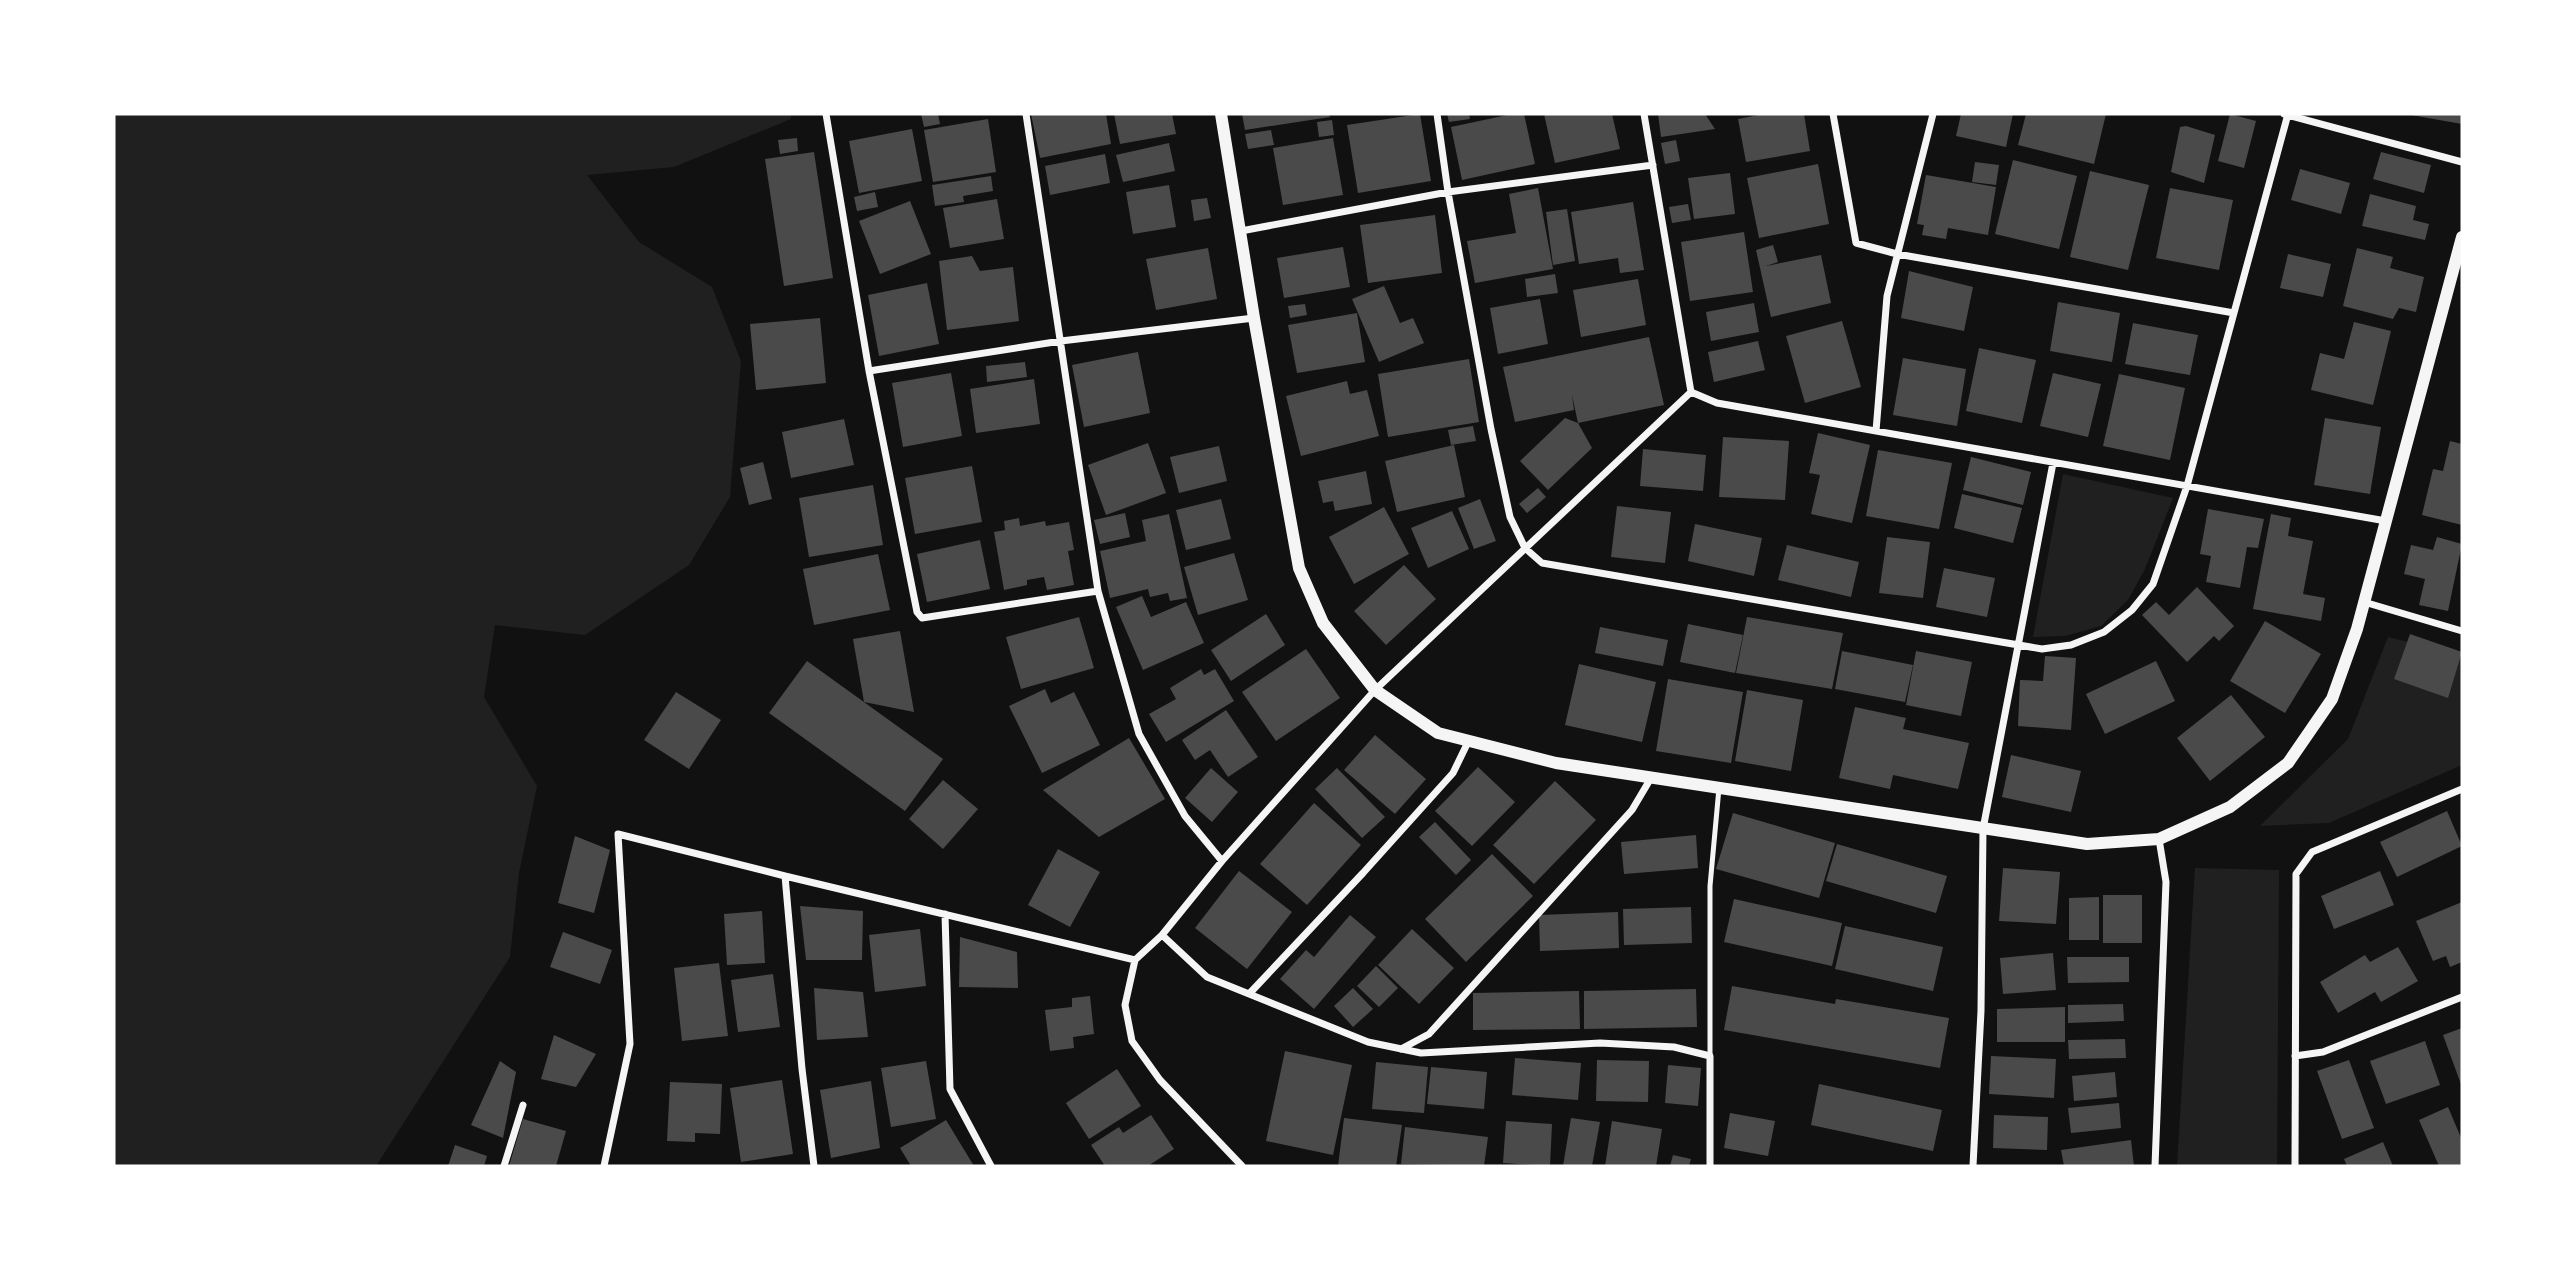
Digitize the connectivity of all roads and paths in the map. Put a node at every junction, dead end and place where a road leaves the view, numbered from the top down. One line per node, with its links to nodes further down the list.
1 (826, 114): 18 (street)
2 (1026, 114): 17 (street)
3 (1221, 114): 12 (street)
4 (1437, 114): 11 (street)
5 (1644, 114): 10 (street)
6 (1833, 114): 14 (street)
7 (1933, 114): 14 (street)
8 (2286, 114): 9 (street); 15 (street)
9 (2462, 162)
10 (1653, 164): 11 (street); 19 (street)
11 (1448, 192): 12 (street); 24 (street)
12 (1241, 231): 16 (street)
13 (2462, 237): 23 (street)
14 (1897, 254): 15 (street); 20 (street)
15 (2234, 313): 22 (street)
16 (1254, 318): 17 (street); 29 (street)
17 (1061, 341): 18 (street); 25 (street)
18 (869, 371): 25 (street)
19 (1690, 392): 20 (street); 24 (street)
20 (1876, 431): 21 (street)
21 (2053, 463): 22 (street); 28 (street)
22 (2188, 486): 23 (street); 28 (street)
23 (2386, 522): 26 (street)
24 (1525, 548): 28 (street); 29 (street)
25 (1098, 591): 36 (street)
26 (2364, 602): 27 (street); 35 (street)
27 (2462, 631)
28 (2019, 645): 34 (street)
29 (1375, 690): 30 (street); 36 (street)
30 (1469, 740): 31 (street); 41 (street)
31 (1651, 778): 32 (street); 43 (street)
32 (1719, 788): 34 (street); 44 (lane)
33 (2462, 789): 45 (street)
34 (1983, 829): 35 (street); 53 (street)
35 (2159, 839): 54 (street)
36 (1222, 861): 39 (street)
37 (785, 876): 38 (street); 48 (street); 49 (street)
38 (945, 914): 40 (street); 50 (street)
39 (1162, 935): 40 (street); 41 (street)
40 (1136, 960): 51 (street)
41 (1249, 994): 43 (street)
42 (2462, 997): 45 (street)
43 (1401, 1049): 44 (street)
44 (1710, 1056): 52 (street)
45 (2295, 1056): 55 (street)
46 (523, 1105): 47 (street)
47 (504, 1166)
48 (604, 1166)
49 (814, 1166)
50 (991, 1166)
51 (1242, 1166)
52 (1710, 1166)
53 (1973, 1166)
54 (2155, 1166)
55 (2295, 1166)

